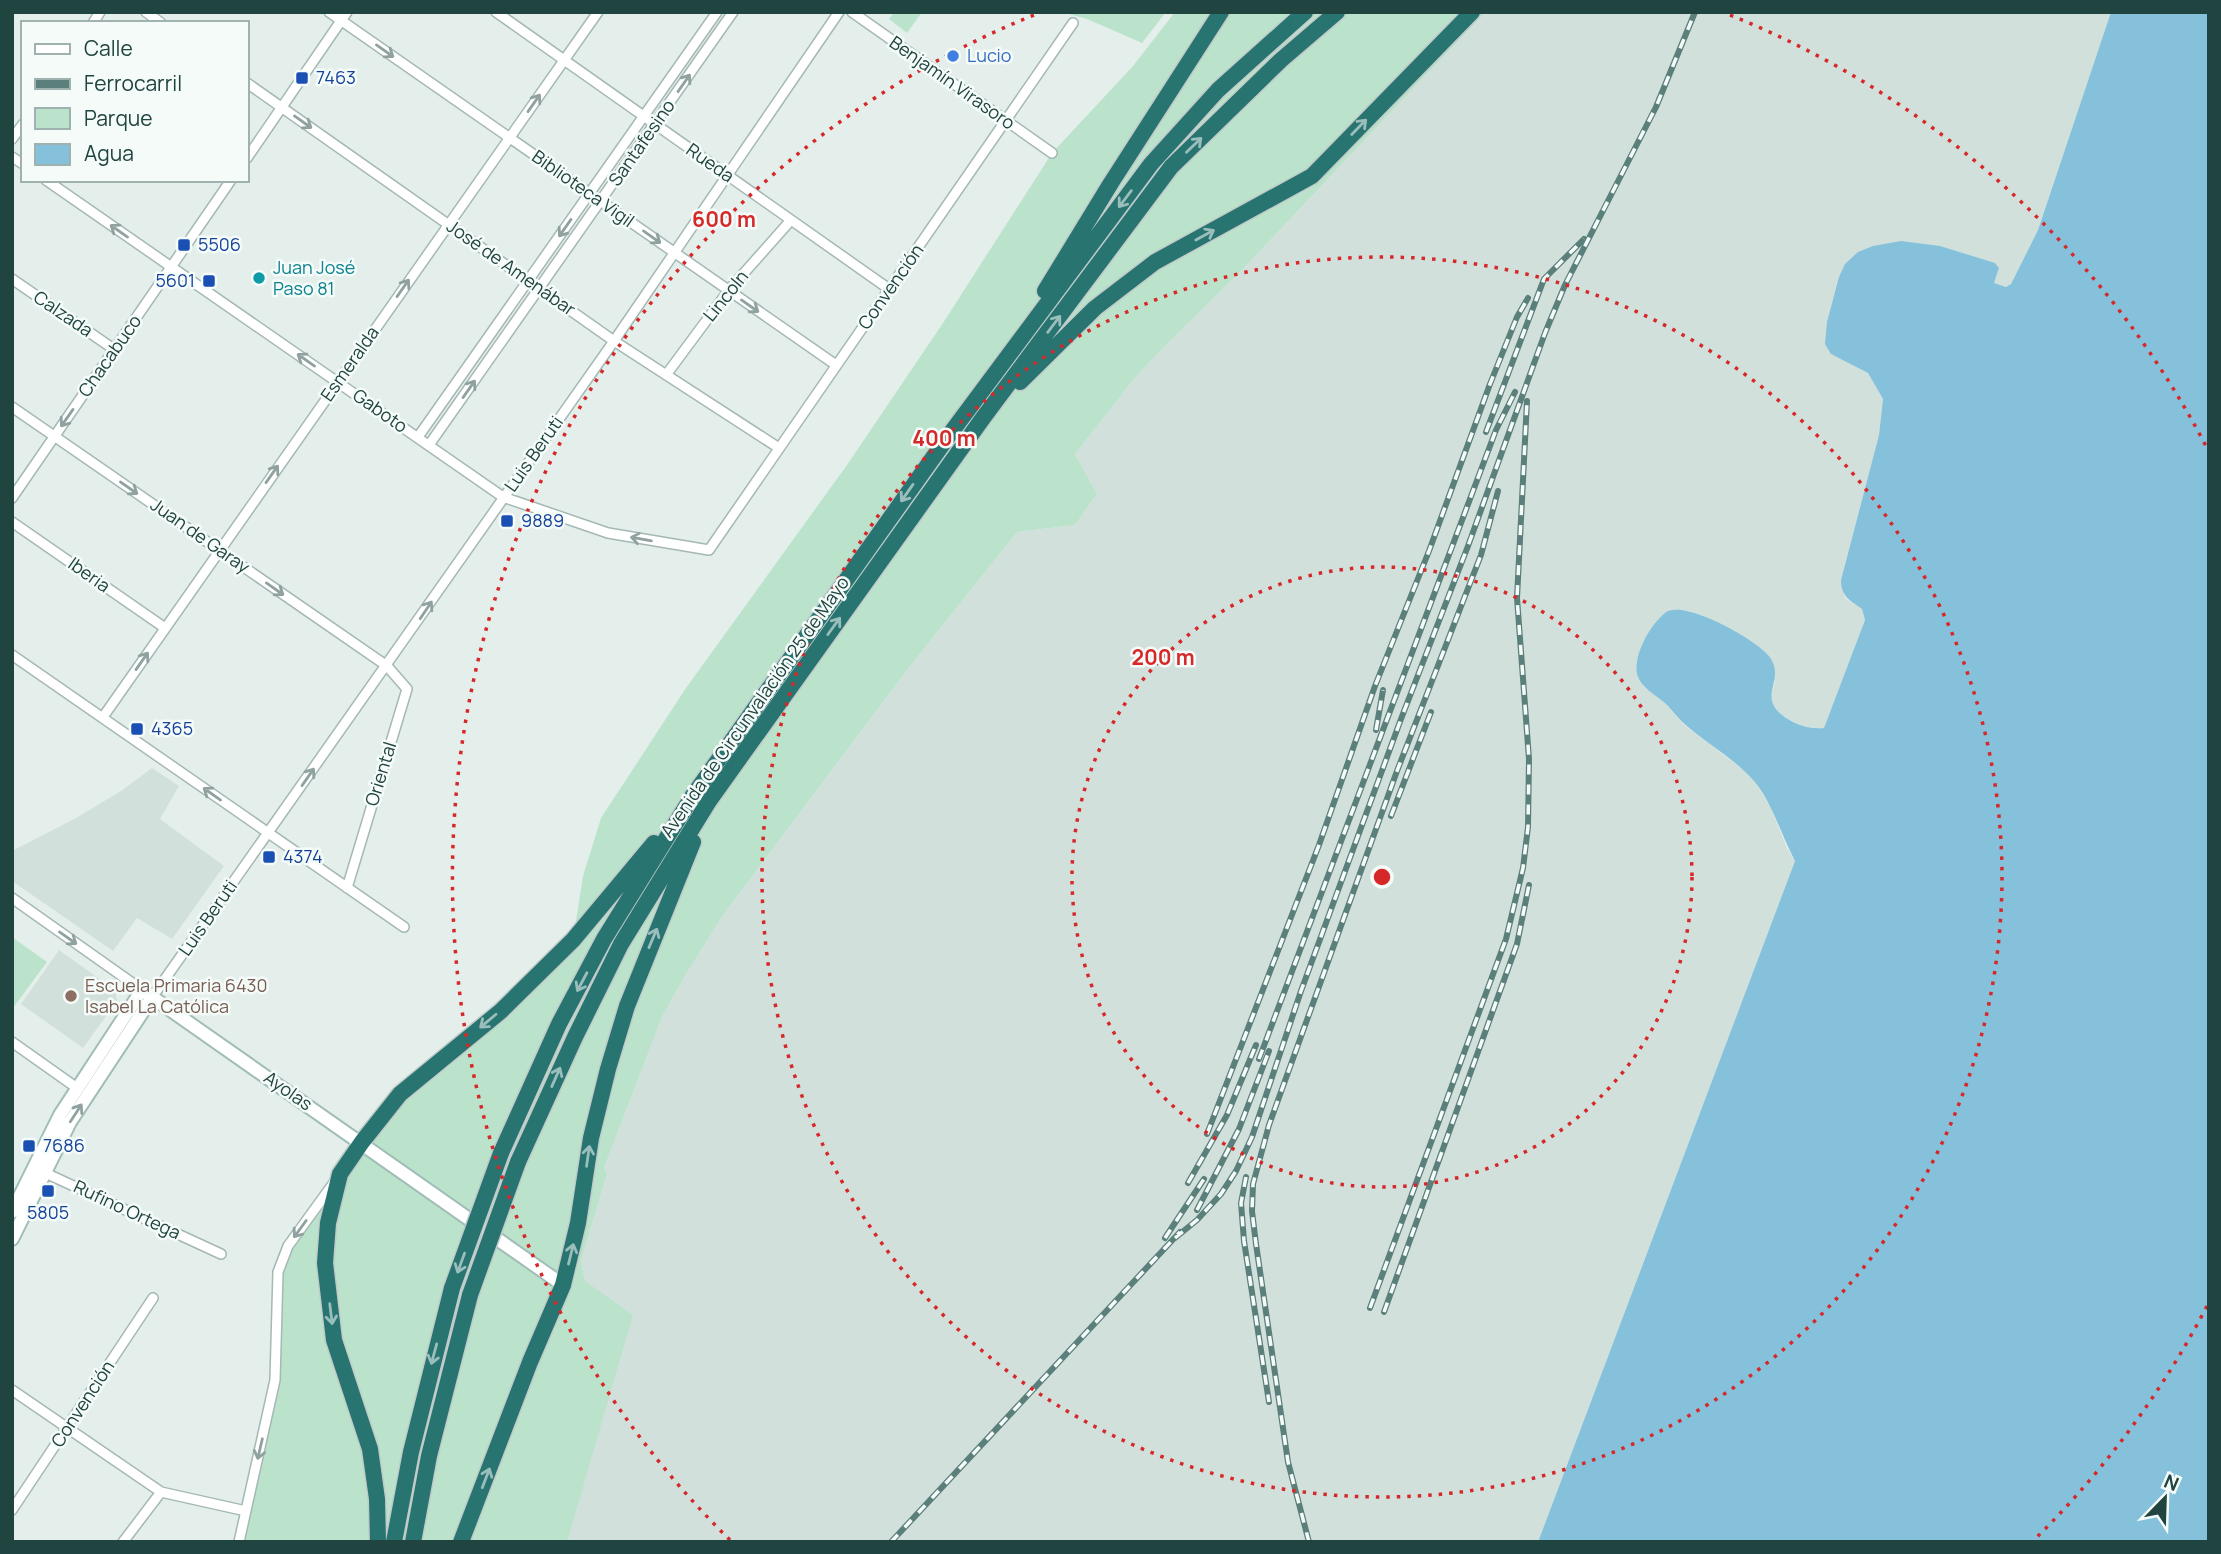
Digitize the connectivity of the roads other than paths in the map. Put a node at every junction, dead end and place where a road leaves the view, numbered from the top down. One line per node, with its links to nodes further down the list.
1 (329, 12): 13 (street, Biblioteca Vigil)
2 (347, 12): 13 (street)
3 (496, 12): 15 (street, Rueda)
4 (598, 12): 15 (street, Esmeralda)
5 (717, 12): 18 (street, Santafesino)
6 (733, 12): 20 (street, Santafesino, one-way to 6)
7 (839, 12): 24 (street, Luis Beruti)
8 (852, 12): 19 (street, Benjamín Virasoro)
9 (1221, 12): 42 (highway)
10 (1305, 12): 42 (highway, Avenida de Circunvalación 25 de Mayo, one-way to 42)
11 (1337, 12): 45 (highway, Avenida de Circunvalación 25 de Mayo, one-way to 11)
12 (1472, 12): 45 (highway, one-way to 12)
13 (341, 21): 17 (street); 21 (street, Biblioteca Vigil, one-way to 21)
14 (1073, 23): 19 (street, Convención)
15 (564, 60): 18 (street, Rueda); 21 (street, Esmeralda, one-way to 15)
16 (248, 84): 17 (street, José de Amenábar)
17 (282, 107): 23 (street); 30 (street, José de Amenábar, one-way to 30)
18 (643, 117): 20 (street, Rueda); 27 (street, Santafesino)
19 (1006, 120): 22 (street, Benjamín Virasoro); 36 (street, Convención)
20 (654, 125): 24 (street, Rueda); 28 (street, Santafesino)
21 (510, 138): 27 (street, Biblioteca Vigil); 30 (street, Esmeralda)
22 (1052, 153)
23 (248, 157)
24 (727, 175): 29 (street, Rueda); 31 (street, Luis Beruti)
25 (49, 182): 32 (street, Gaboto, one-way to 25)
26 (230, 182): 32 (street, Chacabuco)
27 (589, 194): 28 (street, Biblioteca Vigil); 34 (street, Santafesino, one-way to 34)
28 (601, 201): 31 (street, Biblioteca Vigil, one-way to 31); 35 (street, Santafesino)
29 (792, 220): 36 (street, Rueda); 37 (street, Lincoln)
30 (449, 224): 34 (street, José de Amenábar); 43 (street, Esmeralda, one-way to 30)
31 (674, 253): 37 (street, Biblioteca Vigil); 38 (street, Luis Beruti)
32 (172, 267): 39 (street, Chacabuco); 43 (street, Gaboto, one-way to 32)
33 (12, 279): 39 (street, Calzada)
34 (528, 281): 35 (street, José de Amenábar); 47 (street, Santafesino)
35 (540, 288): 38 (street, José de Amenábar); 48 (street, Santafesino, one-way to 35)
36 (889, 289): 40 (street, Convención)
37 (729, 290): 40 (street, Biblioteca Vigil, one-way to 40); 41 (street, Lincoln)
38 (614, 341): 41 (street, José de Amenábar); 50 (street, Luis Beruti)
39 (115, 349): 46 (street, Chacabuco, one-way to 46)
40 (836, 365): 49 (street, Convención)
41 (666, 375): 49 (street, José de Amenábar)
42 (990, 380): 59 (highway, Avenida de Circunvalación 25 de Mayo, one-way to 59)
43 (337, 381): 47 (street, Gaboto); 53 (street, Esmeralda, one-way to 43)
44 (12, 407): 46 (street, Juan de Garay)
45 (983, 418): 60 (highway, Avenida de Circunvalación 25 de Mayo, one-way to 45)
46 (55, 436): 51 (street, Chacabuco); 53 (street, Juan de Garay, one-way to 53)
47 (418, 437): 48 (street, Gaboto)
48 (429, 445): 50 (street, Gaboto)
49 (779, 448): 54 (street, Convención)
50 (503, 497): 54 (street, Gaboto, one-way to 50); 57 (street, Luis Beruti, one-way to 50)
51 (12, 498)
52 (12, 522): 55 (street, Iberia)
53 (219, 550): 55 (street, Esmeralda); 57 (street, Juan de Garay, one-way to 57)
54 (709, 550)
55 (165, 628): 58 (street, Esmeralda, one-way to 55)
56 (12, 655): 58 (street)
57 (387, 666): 61 (street, Luis Beruti, one-way to 57); 62 (street, Oriental)
58 (103, 717): 61 (street, one-way to 58)
59 (692, 797): 68 (highway, one-way to 68); 84 (highway, Avenida de Circunvalación 25 de Mayo, one-way to 84, bridge)
60 (709, 802): 74 (highway, one-way to 60); 85 (highway, Avenida de Circunvalación 25 de Mayo, one-way to 60, bridge)
61 (268, 833): 62 (street); 65 (street, Luis Beruti)
62 (347, 888): 64 (street)
63 (12, 898): 65 (street, Ayolas, one-way to 65)
64 (404, 927)
65 (148, 993): 67 (street); 68 (street, Ayolas); 69 (street, one-way to 65)
66 (12, 1042): 67 (street)
67 (77, 1088): 69 (street)
68 (362, 1142): 70 (highway); 74 (street, Ayolas)
69 (39, 1170): 71 (street); 72 (street); 73 (street, Rufino Ortega)
70 (340, 1174): 80 (street, one-way to 80); 83 (highway, one-way to 83)
71 (12, 1212)
72 (12, 1240)
73 (221, 1254)
74 (563, 1284): 86 (highway, one-way to 74)
75 (153, 1298): 77 (street, Convención)
76 (12, 1390): 77 (street)
77 (68, 1428): 78 (street); 79 (street, Convención)
78 (161, 1492): 80 (street); 81 (street)
79 (12, 1510)
80 (246, 1511): 82 (street)
81 (123, 1542)
82 (239, 1542)
83 (378, 1542)
84 (394, 1542)
85 (413, 1542)
86 (461, 1542)

